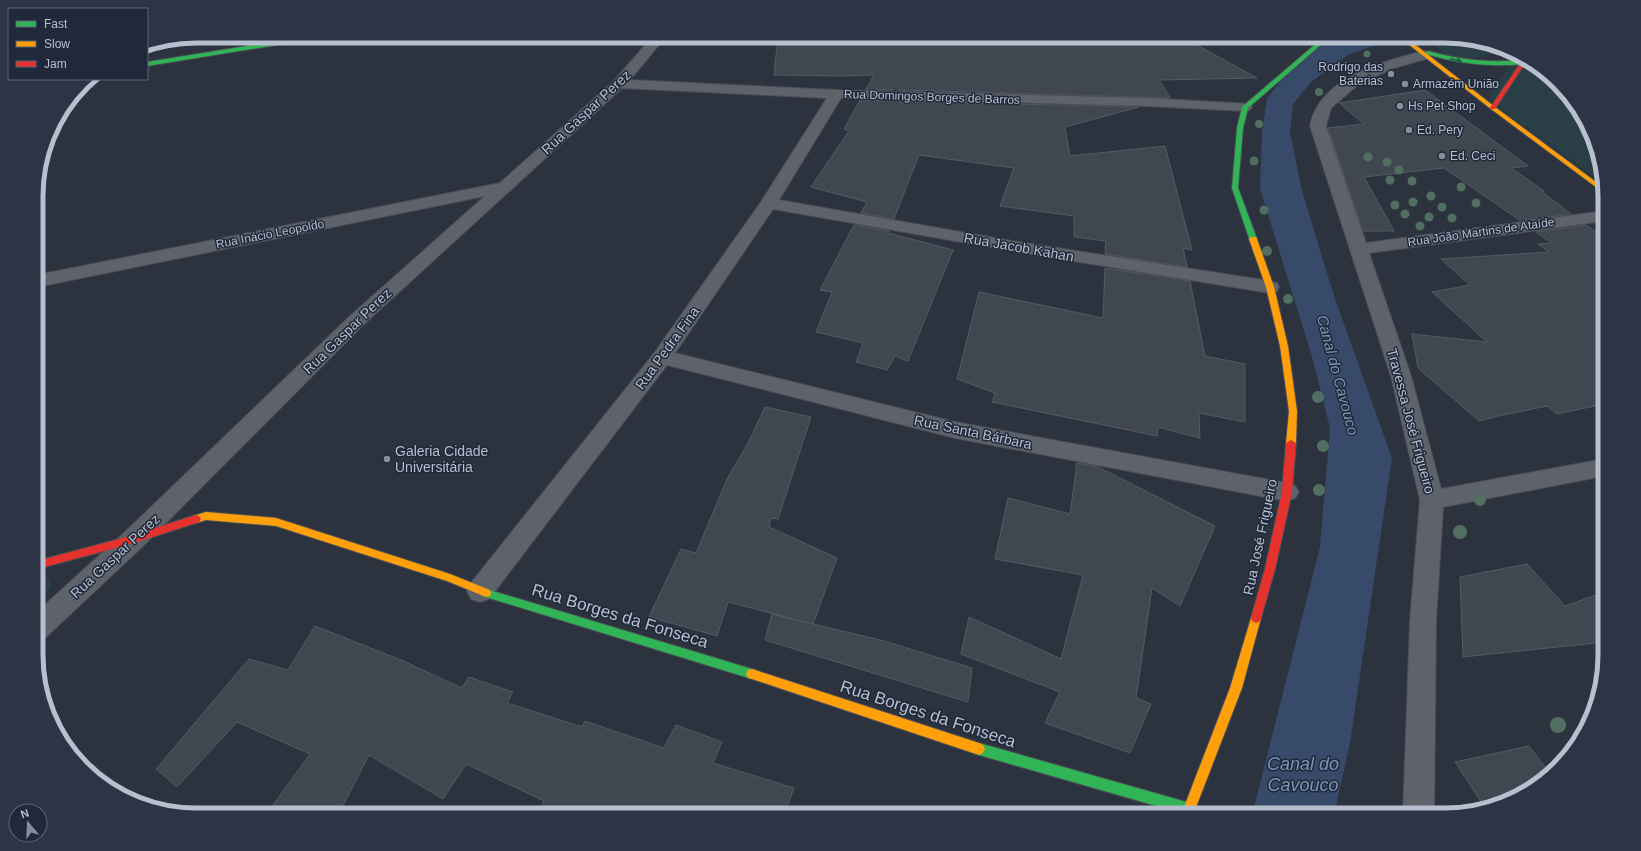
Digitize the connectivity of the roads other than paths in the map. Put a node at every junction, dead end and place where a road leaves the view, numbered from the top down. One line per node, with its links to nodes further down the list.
1 (275, 43): 8 (street)
2 (654, 43): 9 (street, Rua Gaspar Perez)
3 (1320, 43): 11 (street)
4 (1409, 43): 5 (street)
5 (1419, 51): 6 (street, one-way to 6); 12 (street); 17 (street, Travessa José Frigueiro)
6 (1518, 61)
7 (1522, 63): 12 (street)
8 (148, 64)
9 (619, 84): 10 (street, Rua Domingos Borges de Barros); 13 (street, Rua Gaspar Perez)
10 (837, 94): 11 (street, Rua Domingos Borges de Barros); 15 (street, Rua Pedra Fina)
11 (1245, 107): 19 (street, Rua José Frigueiro)
12 (1493, 108): 14 (street)
13 (503, 187): 18 (street, Rua Inácio Leopoldo); 24 (street, Rua Gaspar Perez)
14 (1598, 187)
15 (769, 203): 19 (street, Rua Jacob Kahan); 20 (street, Rua Pedra Fina)
16 (1598, 217): 17 (street, Rua João Martins de Ataíde)
17 (1358, 249): 23 (street, Travessa José Frigueiro)
18 (43, 280)
19 (1270, 287): 22 (street, Rua José Frigueiro)
20 (662, 356): 22 (street, Rua Santa Bárbara); 26 (street, Rua Pedra Fina)
21 (1598, 469): 23 (street)
22 (1287, 492): 29 (street, Rua José Frigueiro)
23 (1432, 500): 30 (street, Travessa José Frigueiro)
24 (134, 539): 25 (street, Rua Borges da Fonseca); 26 (street, Rua Borges da Fonseca); 27 (street, Rua Gaspar Perez)
25 (43, 563)
26 (480, 590): 28 (street, Rua Borges da Fonseca)
27 (43, 623)
28 (1176, 808)
29 (1191, 808)
30 (1418, 808)

